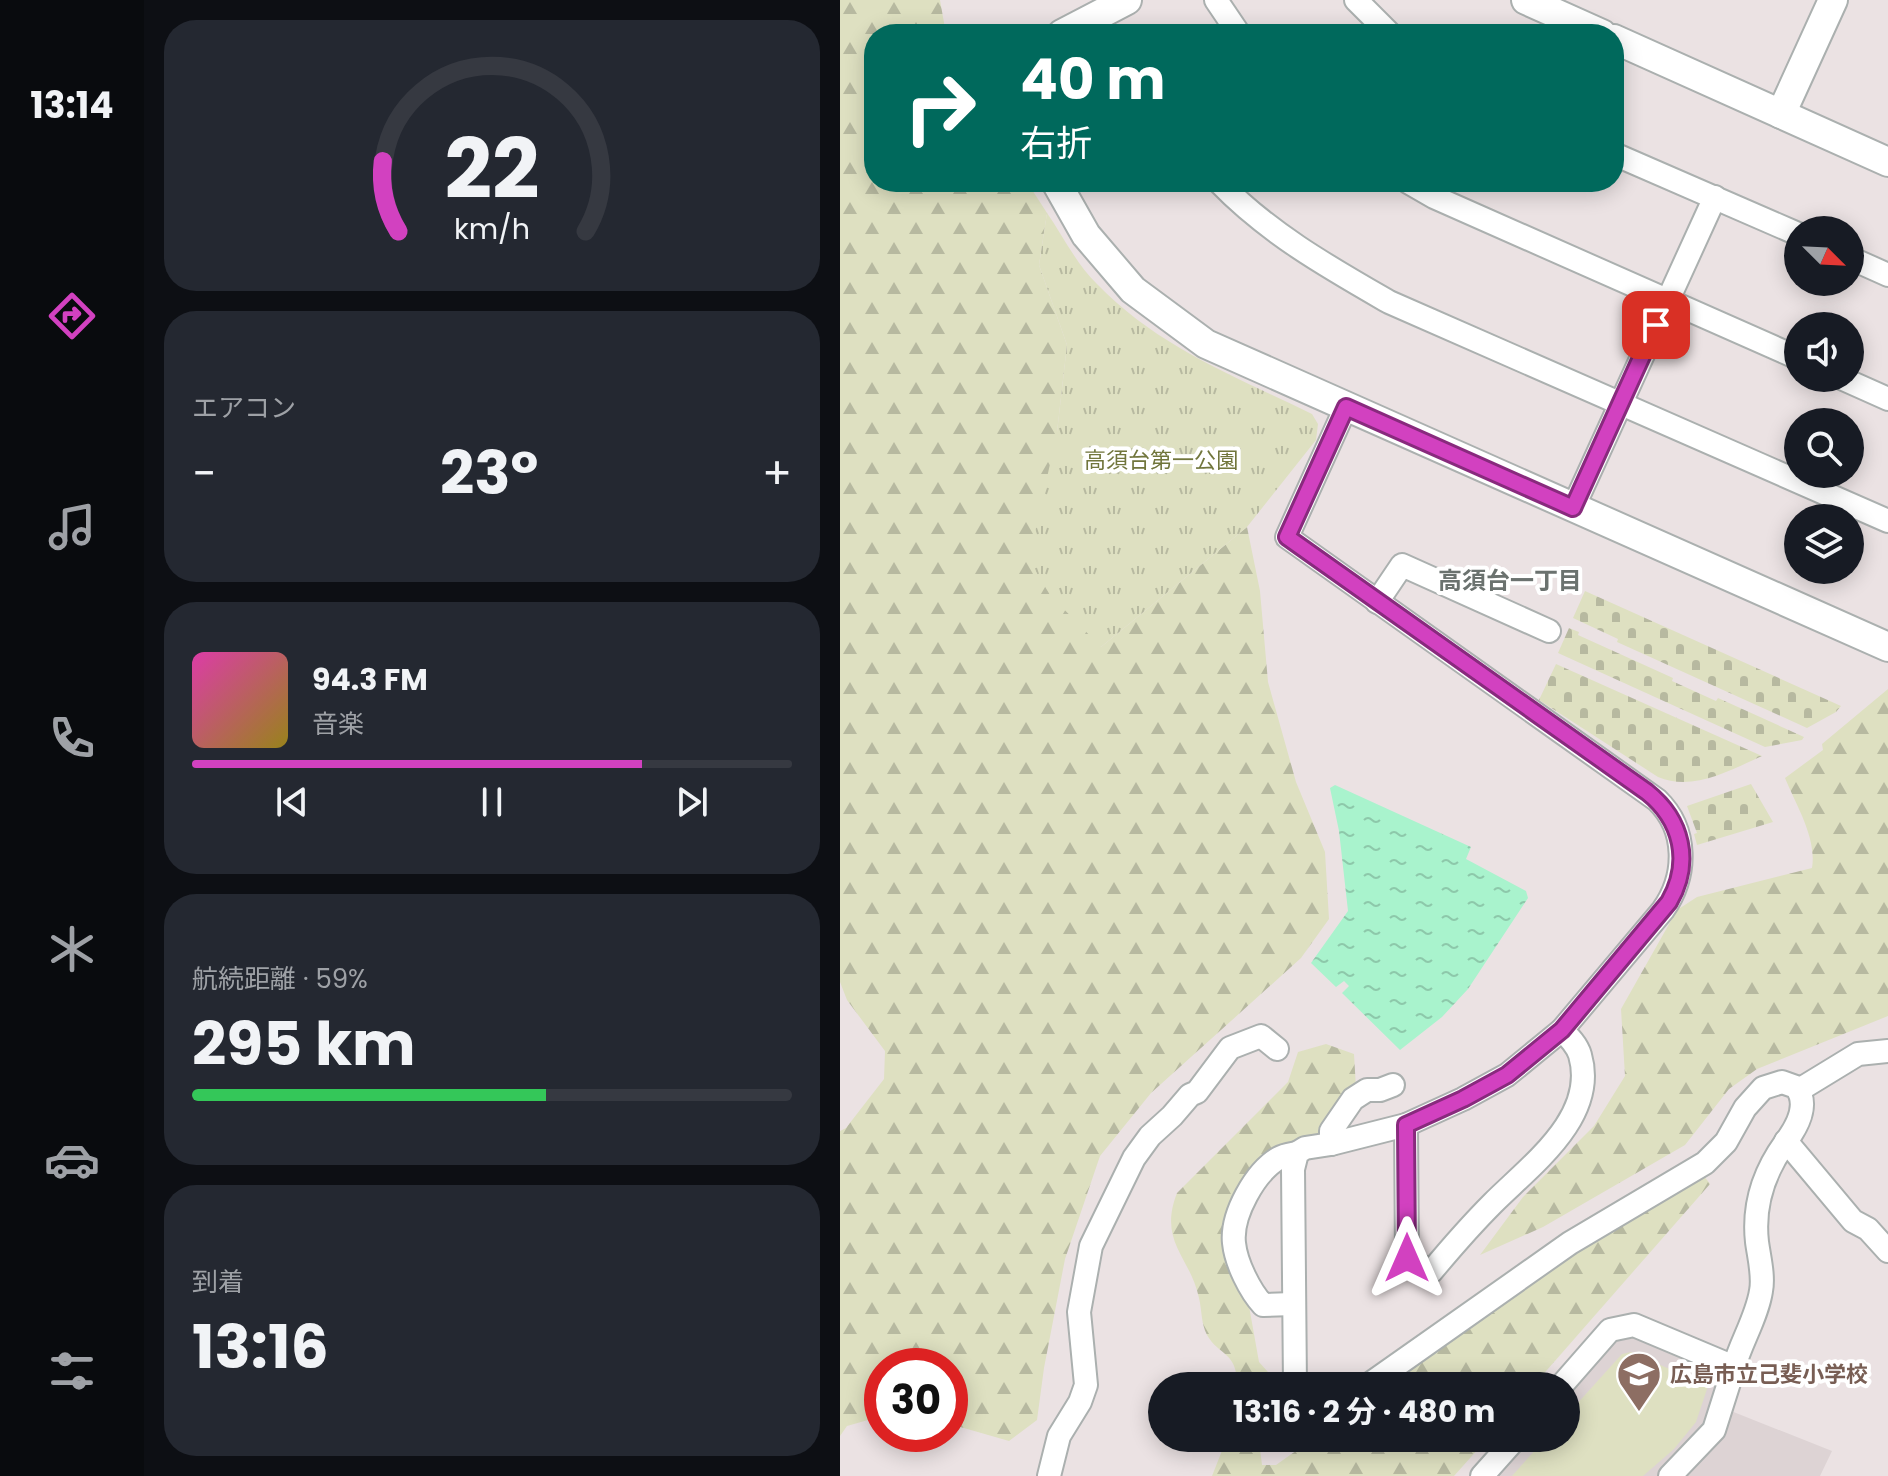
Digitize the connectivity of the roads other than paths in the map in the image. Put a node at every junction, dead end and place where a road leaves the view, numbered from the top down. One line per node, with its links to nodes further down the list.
1 (1127, 0): 6 (street)
2 (1216, 0): 7 (street)
3 (1356, 0): 8 (street)
4 (1526, 0): 9 (street)
5 (1833, 0): 11 (street)
6 (1099, 24)
7 (1232, 24)
8 (1380, 24)
9 (1580, 24)
10 (1624, 43): 11 (street)
11 (1781, 114): 13 (street)
12 (1624, 158): 17 (street)
13 (1888, 162)
14 (1062, 192): 26 (street)
15 (1229, 192): 25 (street)
16 (1425, 192): 21 (street)
17 (1715, 197): 18 (street); 21 (street)
18 (1784, 228)
19 (1864, 264): 20 (street)
20 (1888, 275)
21 (1667, 299): 22 (street); 25 (street)
22 (1784, 352)
23 (1864, 388): 24 (street)
24 (1888, 399)
25 (1621, 403): 27 (street); 28 (street)
26 (1346, 407): 27 (street); 29 (street)
27 (1573, 508): 31 (street)
28 (1888, 521)
29 (1377, 602): 30 (street); 32 (street)
30 (1549, 631)
31 (1888, 647)
32 (1562, 1030): 37 (street); 37 (street)
33 (1277, 1049): 48 (street)
34 (1888, 1051): 36 (street)
35 (1393, 1085): 39 (street)
36 (1799, 1090): 38 (street); 45 (street)
37 (1406, 1125): 39 (street)
38 (1786, 1141): 41 (street); 43 (street)
39 (1331, 1144): 40 (street)
40 (1297, 1153): 42 (street); 42 (street)
41 (1888, 1251)
42 (1293, 1304): 44 (street)
43 (1734, 1367): 46 (street); 50 (street)
44 (1295, 1372)
45 (1387, 1372)
46 (1573, 1372)
47 (1503, 1452): 49 (street)
48 (1049, 1476)
49 (1482, 1476)
50 (1670, 1476)

